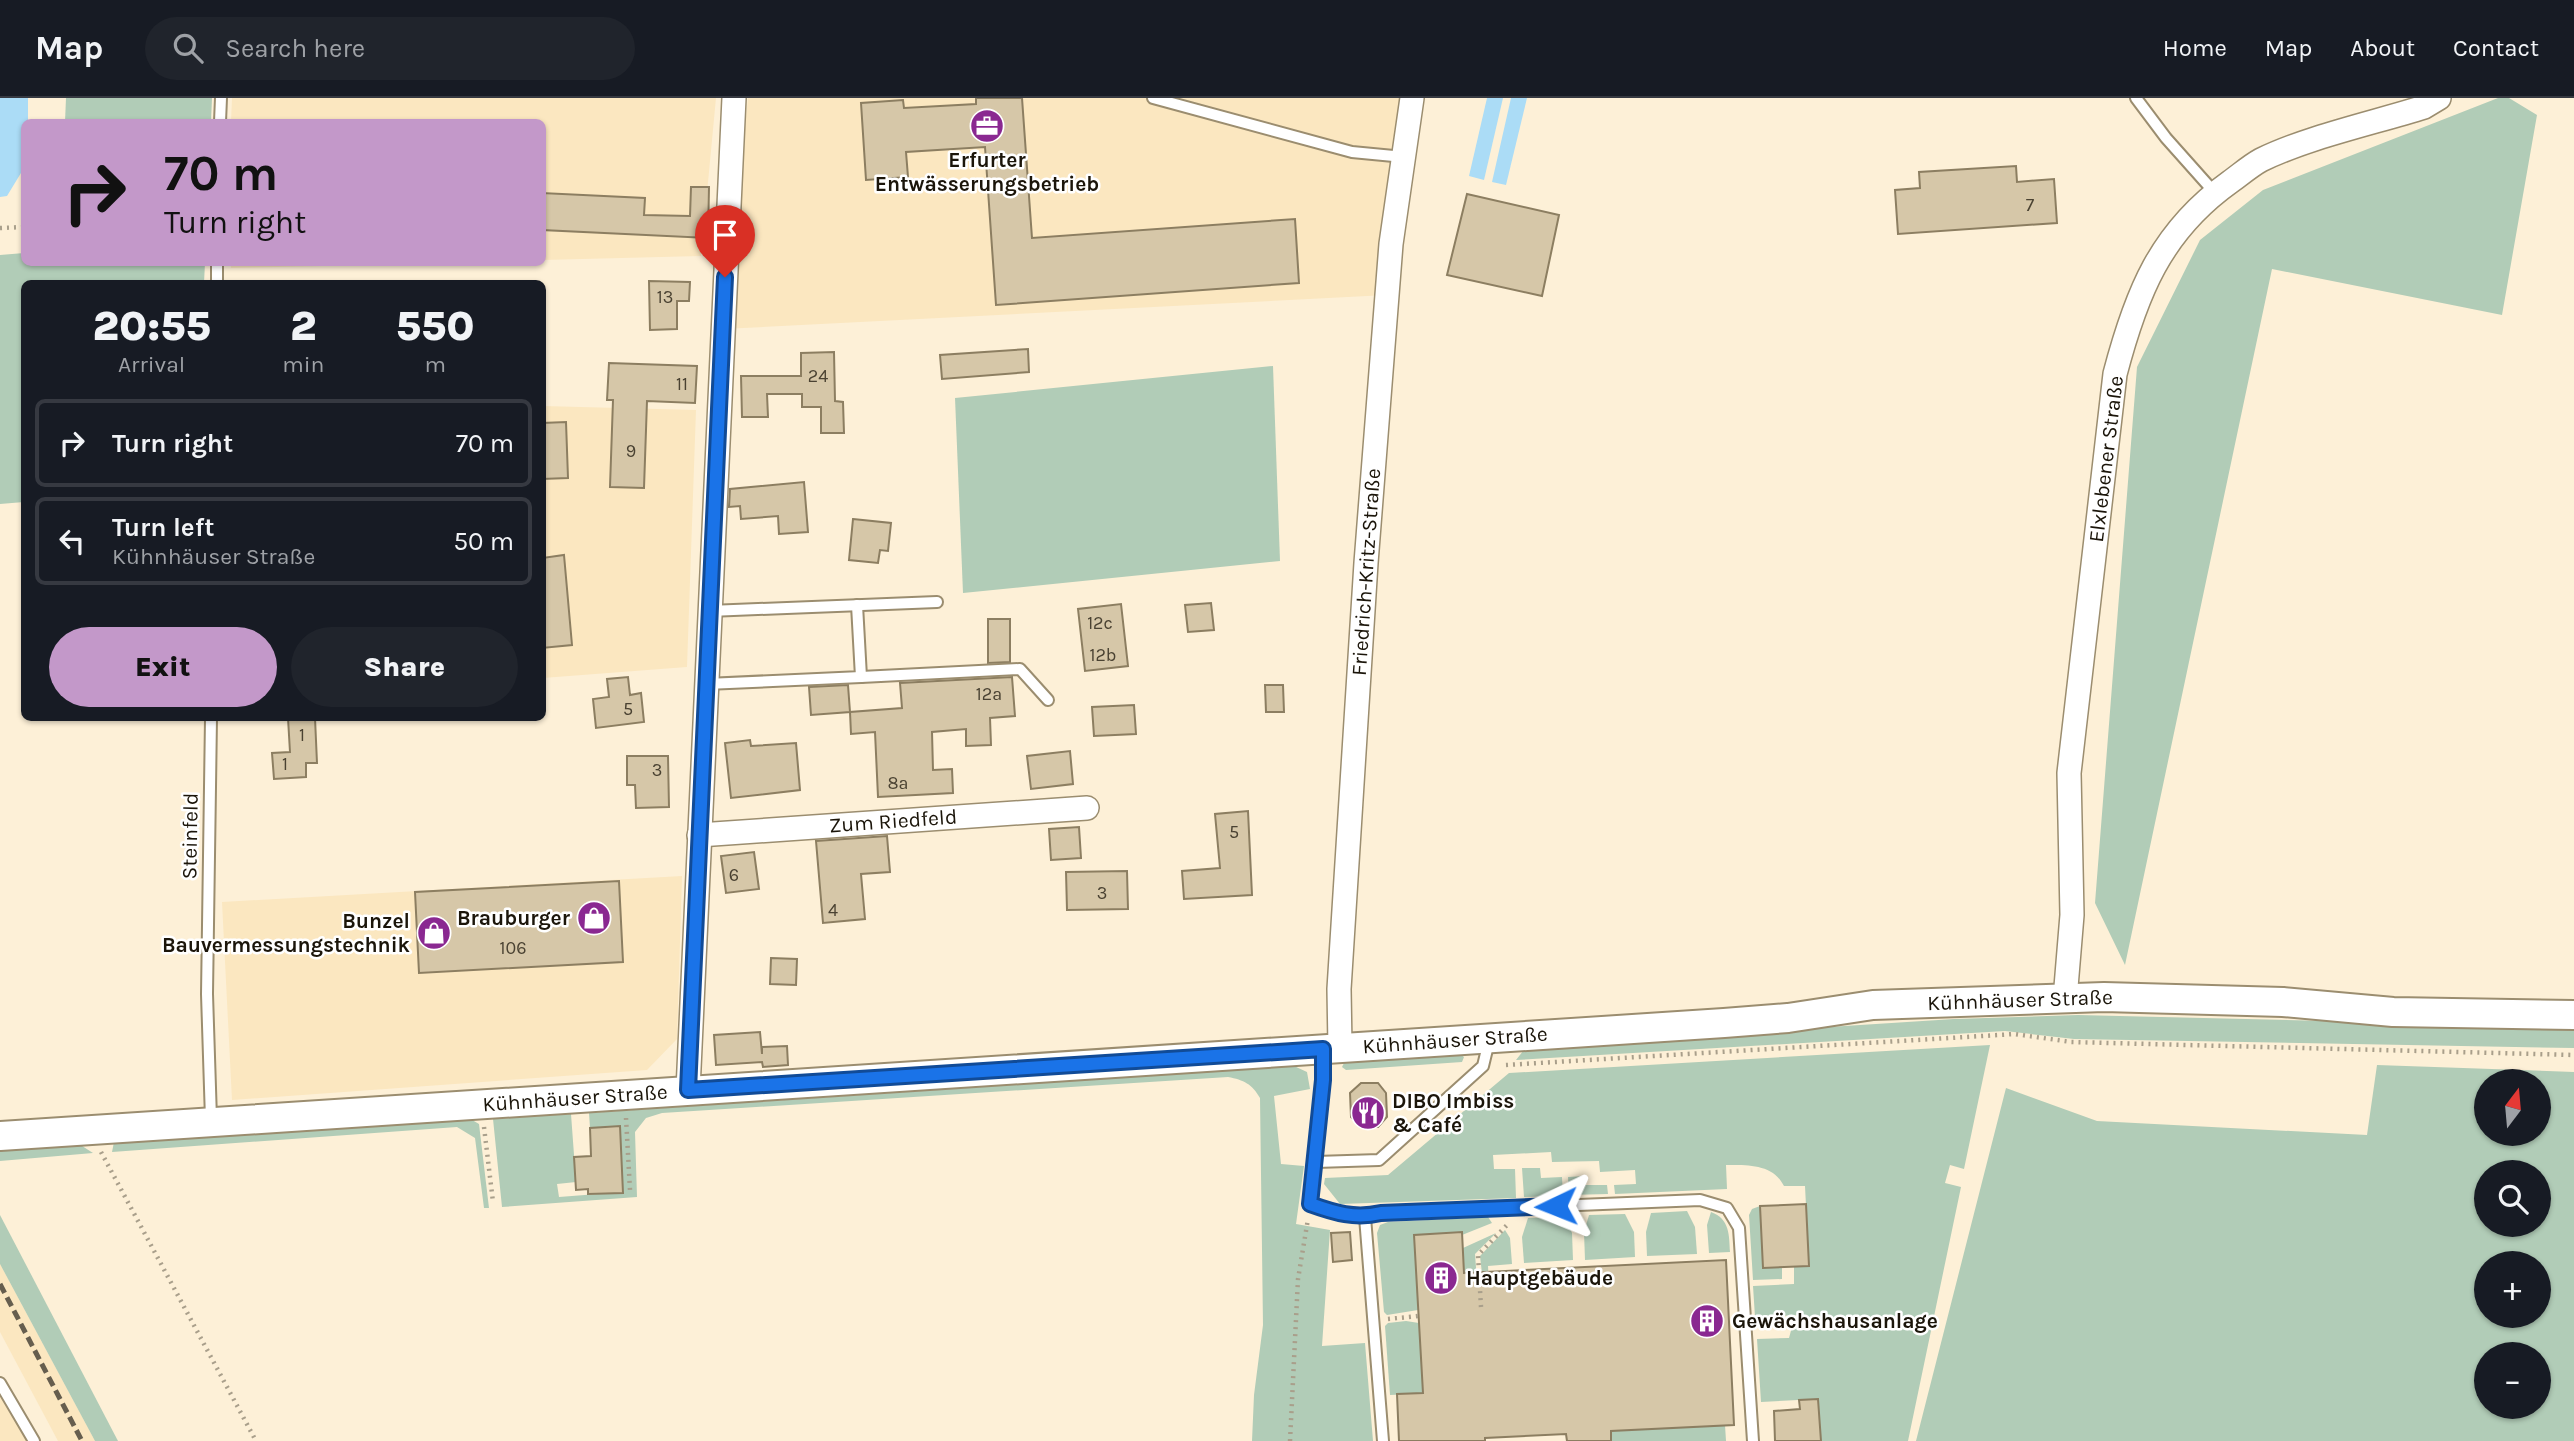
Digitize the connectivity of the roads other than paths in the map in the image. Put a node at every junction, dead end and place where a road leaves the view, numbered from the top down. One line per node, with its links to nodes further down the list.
1 (221, 98): 7 (lane)
2 (734, 98): 12 (street)
3 (1153, 98): 8 (lane)
4 (1412, 98): 8 (street, Friedrich-Kritz-Straße)
5 (2136, 98): 9 (lane)
6 (2438, 98): 9 (street, Elxlebener Straße)
7 (220, 119)
8 (1404, 157): 22 (street, Friedrich-Kritz-Straße)
9 (2215, 193): 19 (street, Elxlebener Straße)
10 (937, 602): 11 (lane)
11 (857, 605): 12 (lane); 13 (lane)
12 (709, 611): 14 (street)
13 (861, 677): 14 (lane); 15 (lane)
14 (706, 684): 18 (street)
15 (1048, 700)
16 (211, 721): 24 (lane, Steinfeld)
17 (1087, 808): 18 (street, Zum Riedfeld)
18 (699, 835): 23 (street)
19 (2066, 999): 20 (street, Kühnhäuser Straße); 21 (street, Kühnhäuser Straße)
20 (2574, 1015)
21 (1489, 1038): 22 (street, Kühnhäuser Straße); 26 (lane)
22 (1332, 1048): 23 (street, Kühnhäuser Straße); 26 (lane)
23 (688, 1090): 24 (street, Kühnhäuser Straße)
24 (212, 1122): 25 (street, Kühnhäuser Straße)
25 (0, 1136)
26 (1316, 1162): 27 (lane)
27 (1365, 1217): 30 (lane); 31 (lane)
28 (0, 1383): 29 (lane)
29 (34, 1441)
30 (1383, 1441)
31 (1753, 1441)

